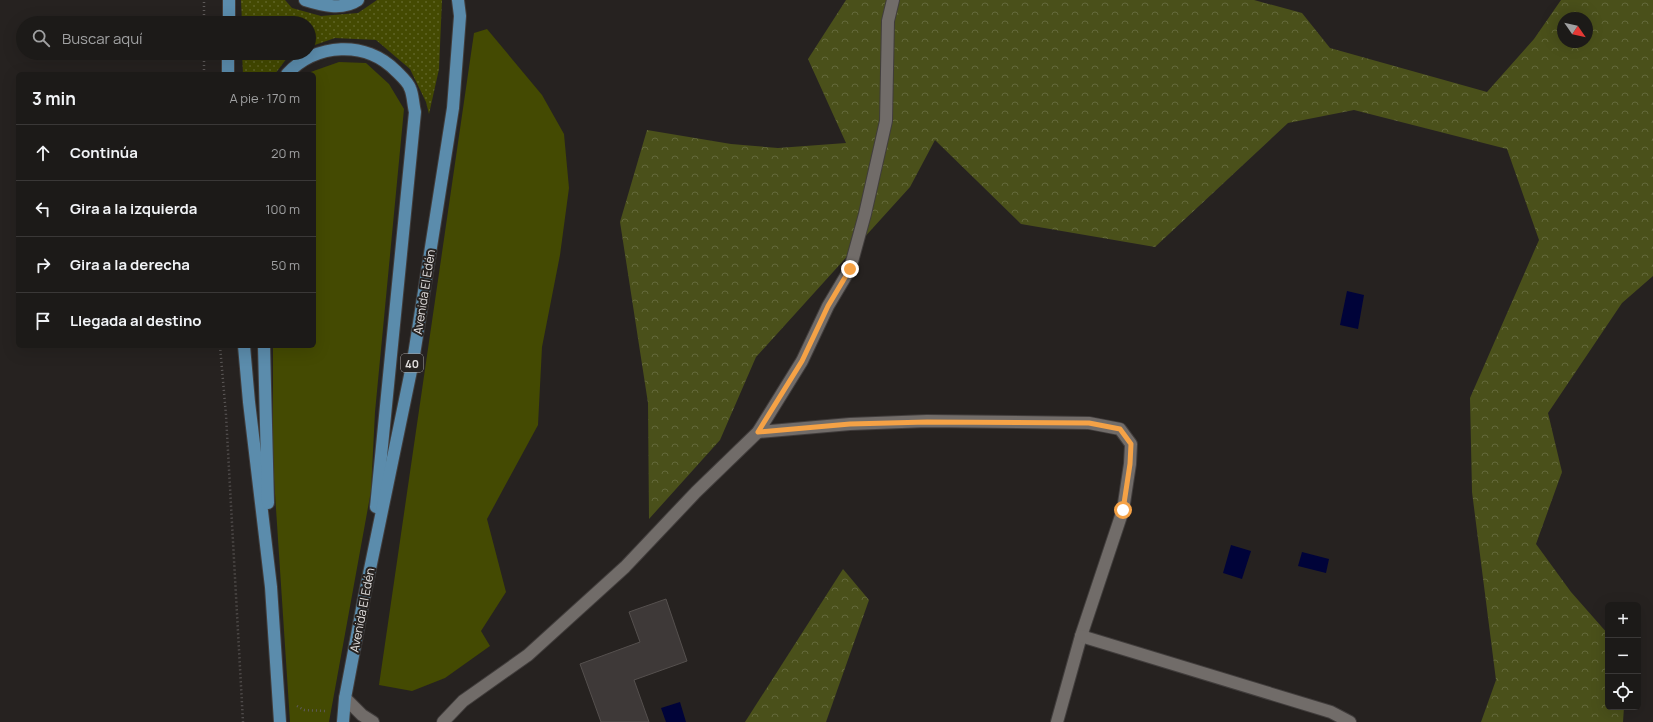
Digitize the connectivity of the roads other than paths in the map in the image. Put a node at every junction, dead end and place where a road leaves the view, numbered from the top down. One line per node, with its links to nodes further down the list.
1 (229, 0): 6 (main road)
2 (305, 0): 3 (main road)
3 (358, 0)
4 (458, 0): 16 (main road, Avenida El Edén / 40)
5 (893, 0): 14 (street)
6 (229, 16)
7 (316, 54): 16 (main road)
8 (228, 60): 10 (main road)
9 (304, 60): 11 (main road)
10 (228, 72)
11 (289, 72)
12 (244, 348): 15 (main road)
13 (264, 348): 15 (main road)
14 (758, 432): 17 (street); 22 (street)
15 (271, 587): 19 (main road)
16 (364, 598): 18 (main road, Avenida El Edén / 40)
17 (1081, 636): 23 (street); 24 (street)
18 (345, 698): 20 (main road, Avenida El Edén / 40); 21 (street)
19 (280, 722)
20 (343, 722)
21 (373, 722)
22 (443, 722)
23 (1057, 722)
24 (1350, 722)

